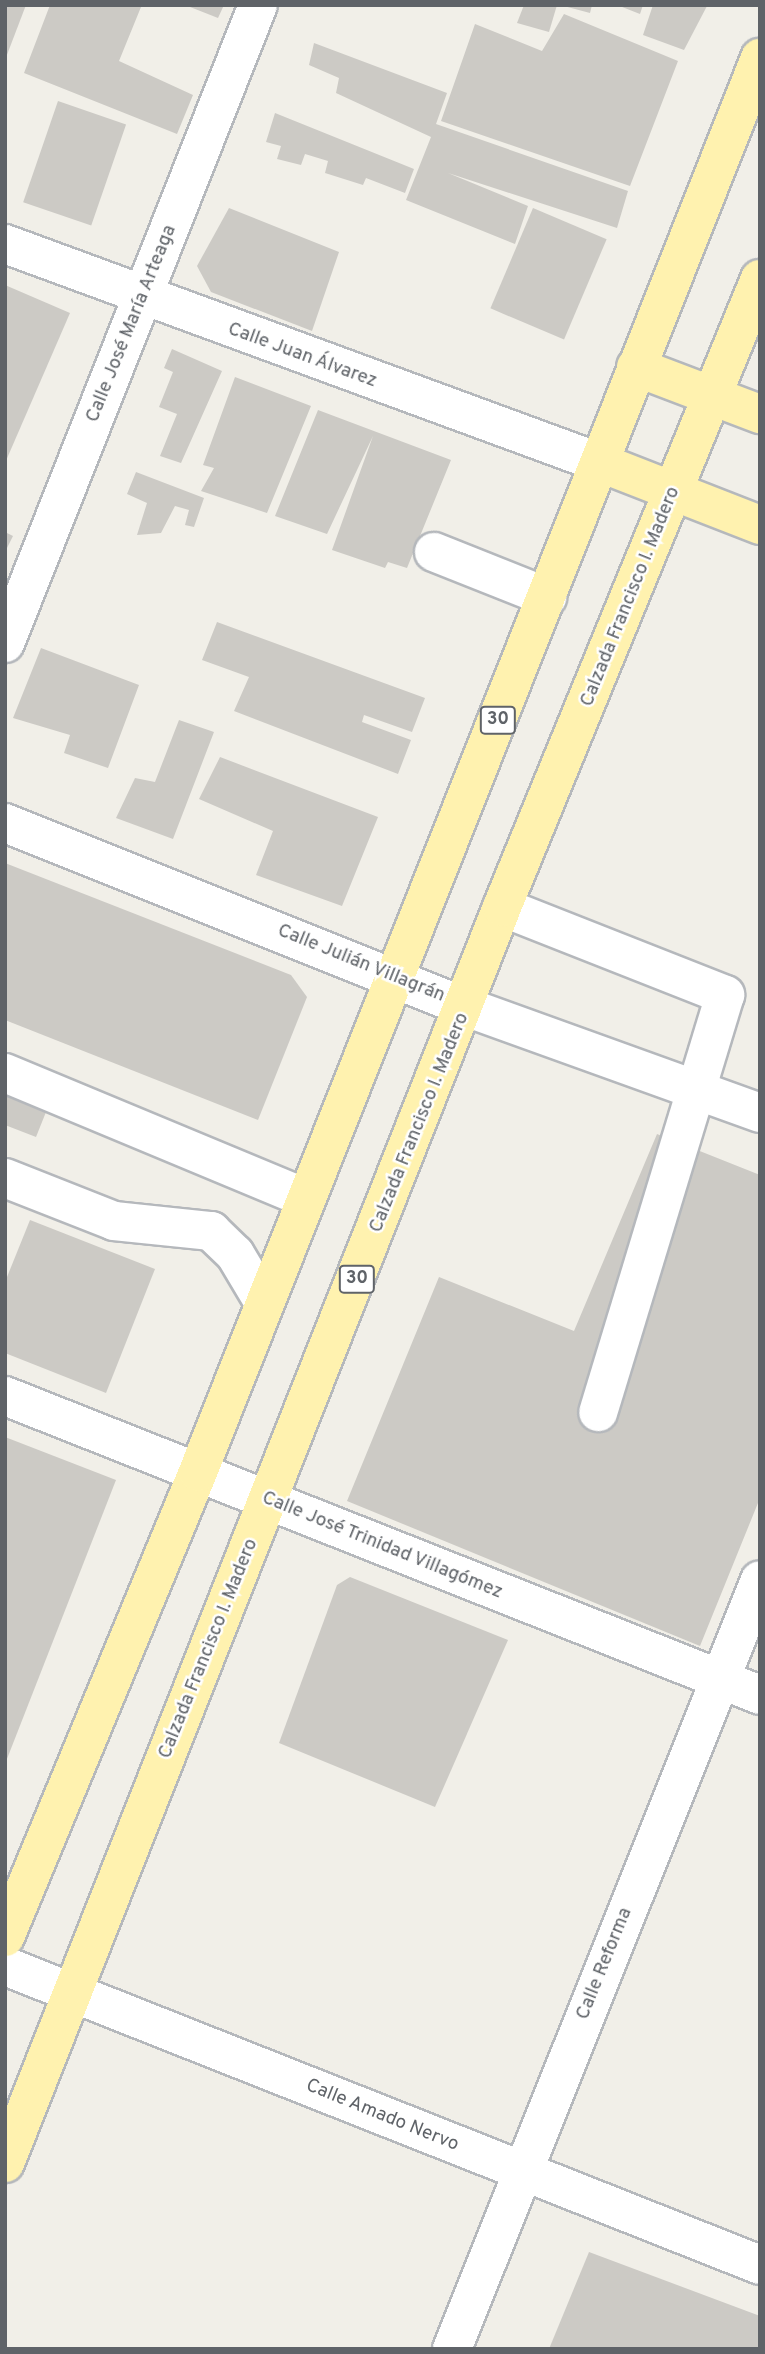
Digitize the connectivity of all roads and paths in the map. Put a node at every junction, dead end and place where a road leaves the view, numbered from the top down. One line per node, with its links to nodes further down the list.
1 (258, 5): 5 (street, Calle José María Arteaga)
2 (760, 58): 6 (main road, 30)
3 (5, 244): 5 (street, Calle Juan Álvarez)
4 (760, 279): 7 (main road, Calzada Francisco I. Madero / 30)
5 (142, 299): 9 (street, Calle Juan Álvarez); 14 (street, Calle José María Arteaga)
6 (636, 367): 7 (main road); 9 (main road, 30)
7 (713, 396): 8 (main road); 10 (main road, Calzada Francisco I. Madero / 30)
8 (760, 414)
9 (601, 463): 10 (main road); 13 (main road, 30)
10 (675, 492): 11 (main road); 16 (main road, Calzada Francisco I. Madero / 30)
11 (760, 525)
12 (434, 552): 13 (street)
13 (547, 597): 17 (main road, 30)
14 (5, 643)
15 (5, 823): 17 (street, Calle Julián Villagrán)
16 (502, 907): 18 (main road, Calzada Francisco I. Madero / 30); 20 (street)
17 (394, 976): 18 (street, Calle Julián Villagrán); 23 (main road, 30)
18 (466, 1007): 20 (street, Calle Julián Villagrán); 28 (main road, Calzada Francisco I. Madero / 30)
19 (5, 1073): 23 (street)
20 (700, 1091): 21 (street, Calle Julián Villagrán); 26 (street)
21 (760, 1113)
22 (5, 1178): 24 (street)
23 (305, 1198): 24 (main road, 30)
24 (262, 1301): 27 (main road, 30)
25 (5, 1396): 27 (street, Calle José Trinidad Villagómez)
26 (598, 1412)
27 (198, 1472): 28 (street, Calle José Trinidad Villagómez); 32 (main road, 30)
28 (268, 1501): 30 (street, Calle José Trinidad Villagómez); 34 (main road, Calzada Francisco I. Madero / 30)
29 (760, 1580): 30 (street, Calle Reforma)
30 (720, 1680): 31 (street, Calle José Trinidad Villagómez); 36 (street, Calle Reforma)
31 (760, 1695)
32 (5, 1937)
33 (5, 1966): 34 (street, Calle Amado Nervo)
34 (72, 1993): 35 (main road, Calzada Francisco I. Madero / 30); 36 (street, Calle Amado Nervo)
35 (5, 2164)
36 (520, 2171): 37 (street, Calle Amado Nervo); 38 (street, Calle Reforma)
37 (760, 2265)
38 (452, 2349)

